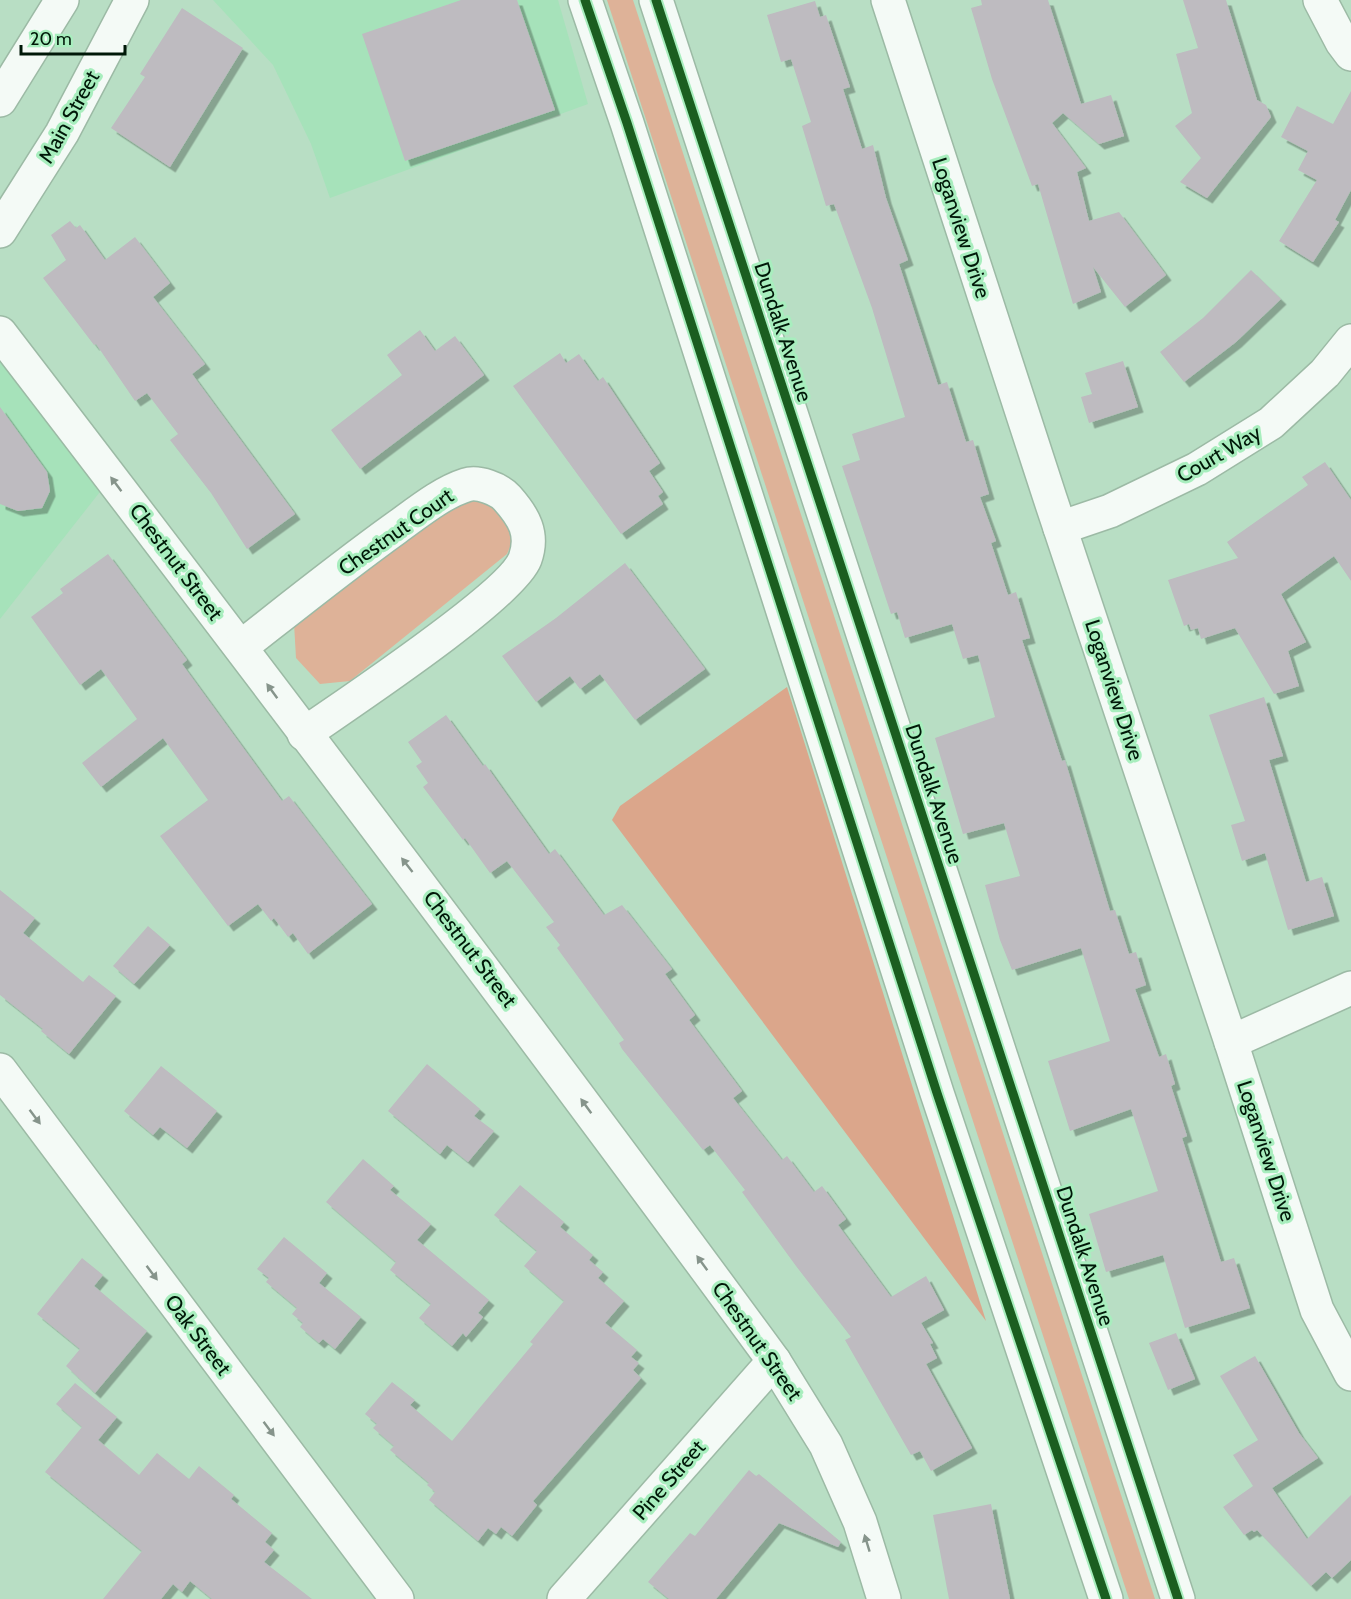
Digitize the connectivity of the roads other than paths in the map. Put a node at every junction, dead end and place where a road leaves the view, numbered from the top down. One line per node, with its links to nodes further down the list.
1 (62, 0): 8 (street)
2 (132, 0): 9 (street, Main Street)
3 (585, 0): 23 (street)
4 (656, 0): 24 (street, Dundalk Avenue)
5 (888, 0): 12 (street, Loganview Drive)
6 (1320, 0): 7 (street)
7 (1351, 54)
8 (0, 100)
9 (0, 231)
10 (0, 333): 13 (street, Chestnut Street, one-way to 10)
11 (1351, 341): 12 (street, Court Way)
12 (1060, 528): 16 (street, Loganview Drive)
13 (241, 647): 14 (street, Chestnut Street, one-way to 13); 14 (street, Chestnut Court)
14 (304, 734): 18 (street, Chestnut Street, one-way to 14)
15 (1351, 988): 16 (street)
16 (1231, 1042): 19 (street, Loganview Drive)
17 (0, 1070): 20 (street, Oak Street, one-way to 20)
18 (774, 1361): 21 (street, Pine Street); 22 (street, Chestnut Street, one-way to 18)
19 (1351, 1374)
20 (397, 1599)
21 (564, 1599)
22 (884, 1599)
23 (1106, 1599)
24 (1178, 1599)

